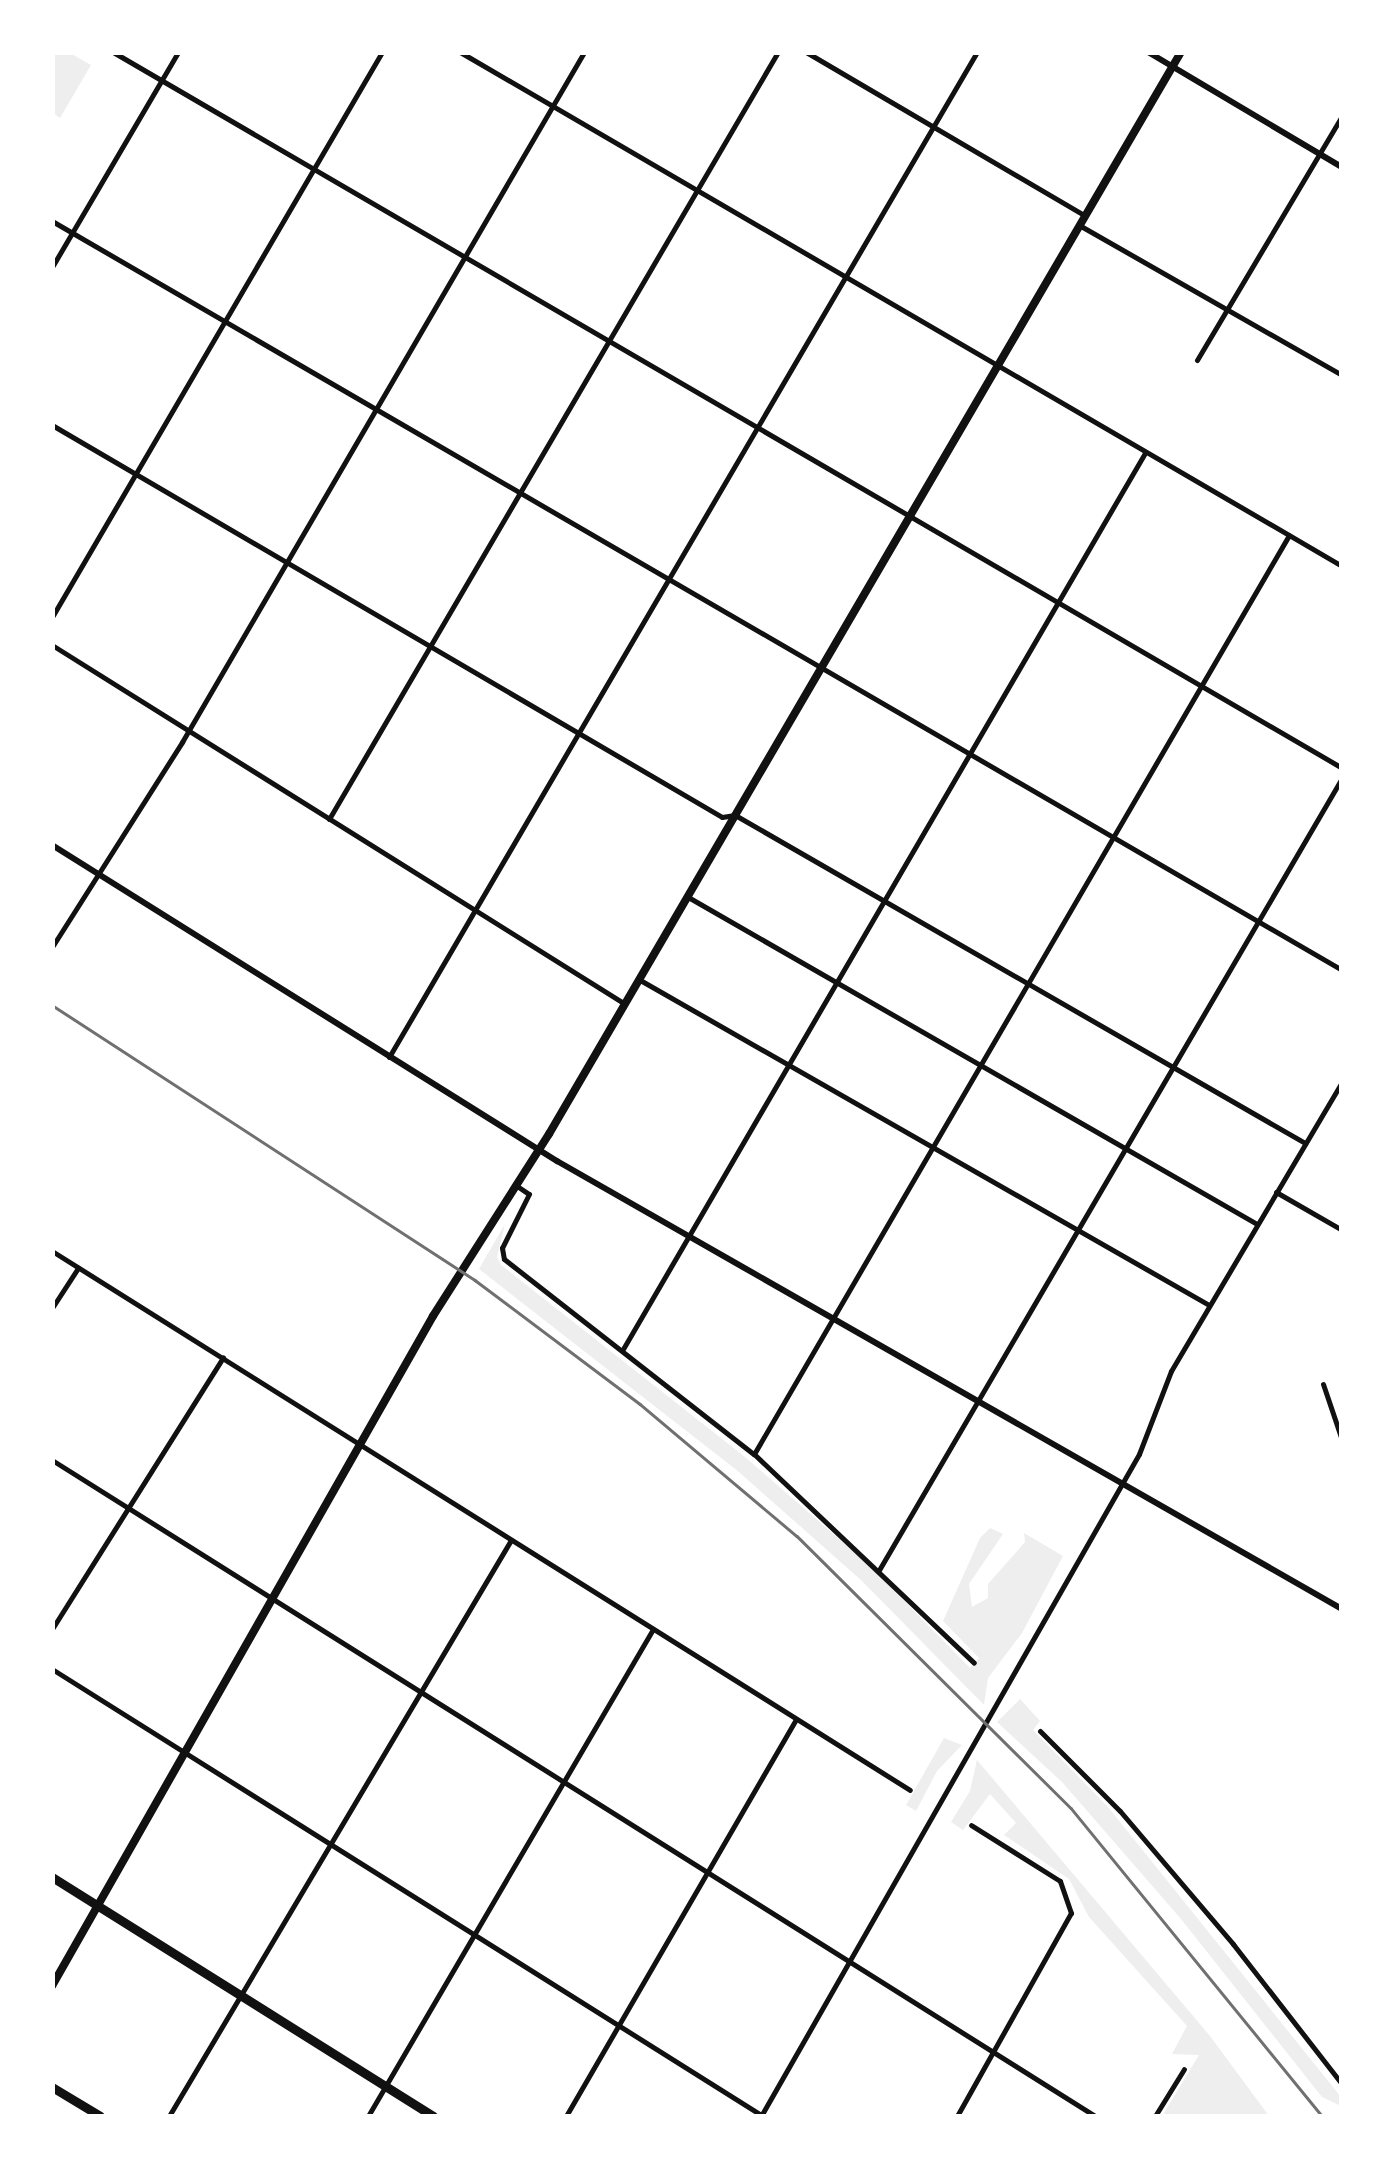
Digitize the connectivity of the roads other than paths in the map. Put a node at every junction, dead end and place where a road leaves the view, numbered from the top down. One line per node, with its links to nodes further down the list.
1 (113, 52): 12 (street)
2 (178, 52): 12 (street)
3 (382, 52): 18 (street)
4 (460, 52): 13 (street)
5 (584, 52): 13 (street)
6 (778, 52): 19 (street)
7 (806, 52): 15 (street)
8 (977, 52): 15 (street)
9 (1148, 52): 11 (street)
10 (1181, 52): 11 (main road)
11 (1172, 68): 16 (street); 20 (main road)
12 (161, 81): 18 (street); 23 (street)
13 (552, 108): 19 (street); 24 (street)
14 (1342, 116): 16 (street)
15 (933, 127): 20 (street); 26 (street)
16 (1319, 154): 17 (street); 27 (street)
17 (1342, 168)
18 (312, 170): 24 (street); 28 (street)
19 (696, 192): 26 (street); 29 (street)
20 (1084, 216): 22 (main road)
21 (52, 221): 23 (street)
22 (1079, 225): 27 (street); 31 (main road)
23 (72, 233): 25 (street); 28 (street)
24 (464, 259): 29 (street); 33 (street)
25 (52, 267)
26 (844, 278): 31 (street); 35 (street)
27 (1228, 310): 30 (street); 32 (street)
28 (224, 322): 33 (street); 37 (street)
29 (608, 343): 35 (street); 38 (street)
30 (1197, 360)
31 (996, 367): 36 (street); 39 (main road)
32 (1342, 374)
33 (376, 410): 38 (street); 41 (street)
34 (52, 425): 37 (street)
35 (756, 430): 39 (street); 43 (street)
36 (1145, 453): 40 (street); 44 (street)
37 (135, 474): 41 (street); 45 (street)
38 (520, 495): 43 (street); 47 (street)
39 (908, 519): 44 (street); 48 (main road)
40 (1289, 536): 42 (street); 49 (street)
41 (287, 562): 47 (street); 50 (street)
42 (1342, 566)
43 (668, 582): 48 (street); 51 (street)
44 (1056, 604): 49 (street); 52 (street)
45 (52, 617)
46 (52, 645): 50 (street)
47 (431, 647): 51 (street); 56 (street)
48 (819, 671): 52 (street); 55 (main road)
49 (1201, 687): 53 (street); 57 (street)
50 (189, 730): 56 (street); 59 (street)
51 (579, 734): 55 (street); 62 (street)
52 (967, 754): 57 (street); 61 (street)
53 (1342, 768)
54 (1342, 778): 63 (street)
55 (735, 815): 60 (main road); 61 (street)
56 (330, 819): 62 (street)
57 (1112, 838): 63 (street); 68 (street)
58 (52, 846): 59 (street)
59 (100, 875): 64 (street); 70 (street)
60 (688, 898): 66 (main road); 67 (street)
61 (882, 900): 67 (street); 68 (street)
62 (476, 911): 69 (street); 70 (street)
63 (1256, 922): 65 (street); 73 (street)
64 (52, 947)
65 (1342, 970)
66 (640, 980): 69 (main road); 71 (street)
67 (834, 982): 71 (street); 72 (street)
68 (1028, 982): 72 (street); 73 (street)
69 (625, 1004): 78 (main road)
70 (389, 1057): 78 (street)
71 (787, 1064): 76 (street); 84 (street)
72 (980, 1065): 76 (street); 77 (street)
73 (1172, 1065): 75 (street); 77 (street)
74 (1342, 1082): 75 (street)
75 (1305, 1143): 80 (street)
76 (932, 1147): 82 (street); 89 (street)
77 (1124, 1148): 81 (street); 82 (street)
78 (539, 1150): 79 (main road); 84 (street)
79 (517, 1186): 90 (street); 95 (main road)
80 (1276, 1192): 81 (street); 83 (street)
81 (1257, 1224): 87 (street)
82 (1078, 1230): 87 (street); 93 (street)
83 (1342, 1230)
84 (688, 1236): 89 (street); 90 (street)
85 (52, 1251): 86 (street)
86 (79, 1267): 88 (street); 91 (street)
87 (1209, 1306): 98 (street)
88 (52, 1308)
89 (833, 1319): 93 (street); 96 (street)
90 (622, 1349): 96 (street)
91 (223, 1358): 95 (street); 99 (street)
92 (1323, 1384): 94 (street)
93 (977, 1401): 98 (street); 101 (street)
94 (1342, 1440)
95 (363, 1447): 100 (street); 102 (main road)
96 (754, 1454): 101 (street)
97 (52, 1460): 99 (street)
98 (1122, 1484): 103 (street); 120 (street)
99 (128, 1508): 102 (street); 104 (street)
100 (511, 1540): 105 (street); 108 (street)
101 (880, 1570): 106 (street)
102 (276, 1601): 108 (street); 111 (main road)
103 (1342, 1609)
104 (52, 1629)
105 (653, 1629): 109 (street); 112 (street)
106 (974, 1663)
107 (52, 1668): 111 (street)
108 (422, 1692): 112 (street); 115 (street)
109 (796, 1720): 113 (street); 116 (street)
110 (1040, 1731): 126 (street)
111 (188, 1752): 115 (street); 118 (main road)
112 (563, 1781): 116 (street); 119 (street)
113 (910, 1790)
114 (971, 1825): 124 (street)
115 (332, 1844): 119 (street); 122 (street)
116 (707, 1872): 120 (street); 123 (street)
117 (52, 1877): 118 (main road)
118 (99, 1906): 121 (main road); 122 (main road)
119 (475, 1934): 123 (street); 128 (street)
120 (851, 1962): 124 (street); 134 (street)
121 (52, 1986)
122 (242, 1997): 128 (main road); 130 (street)
123 (618, 2024): 133 (street); 134 (street)
124 (994, 2053): 135 (street); 136 (street)
125 (1184, 2069): 137 (street)
126 (1342, 2084)
127 (52, 2086): 129 (main road)
128 (386, 2087): 131 (street); 132 (main road)
129 (100, 2116)
130 (169, 2116)
131 (368, 2116)
132 (432, 2116)
133 (566, 2116)
134 (762, 2116)
135 (957, 2116)
136 (1095, 2116)
137 (1155, 2116)

